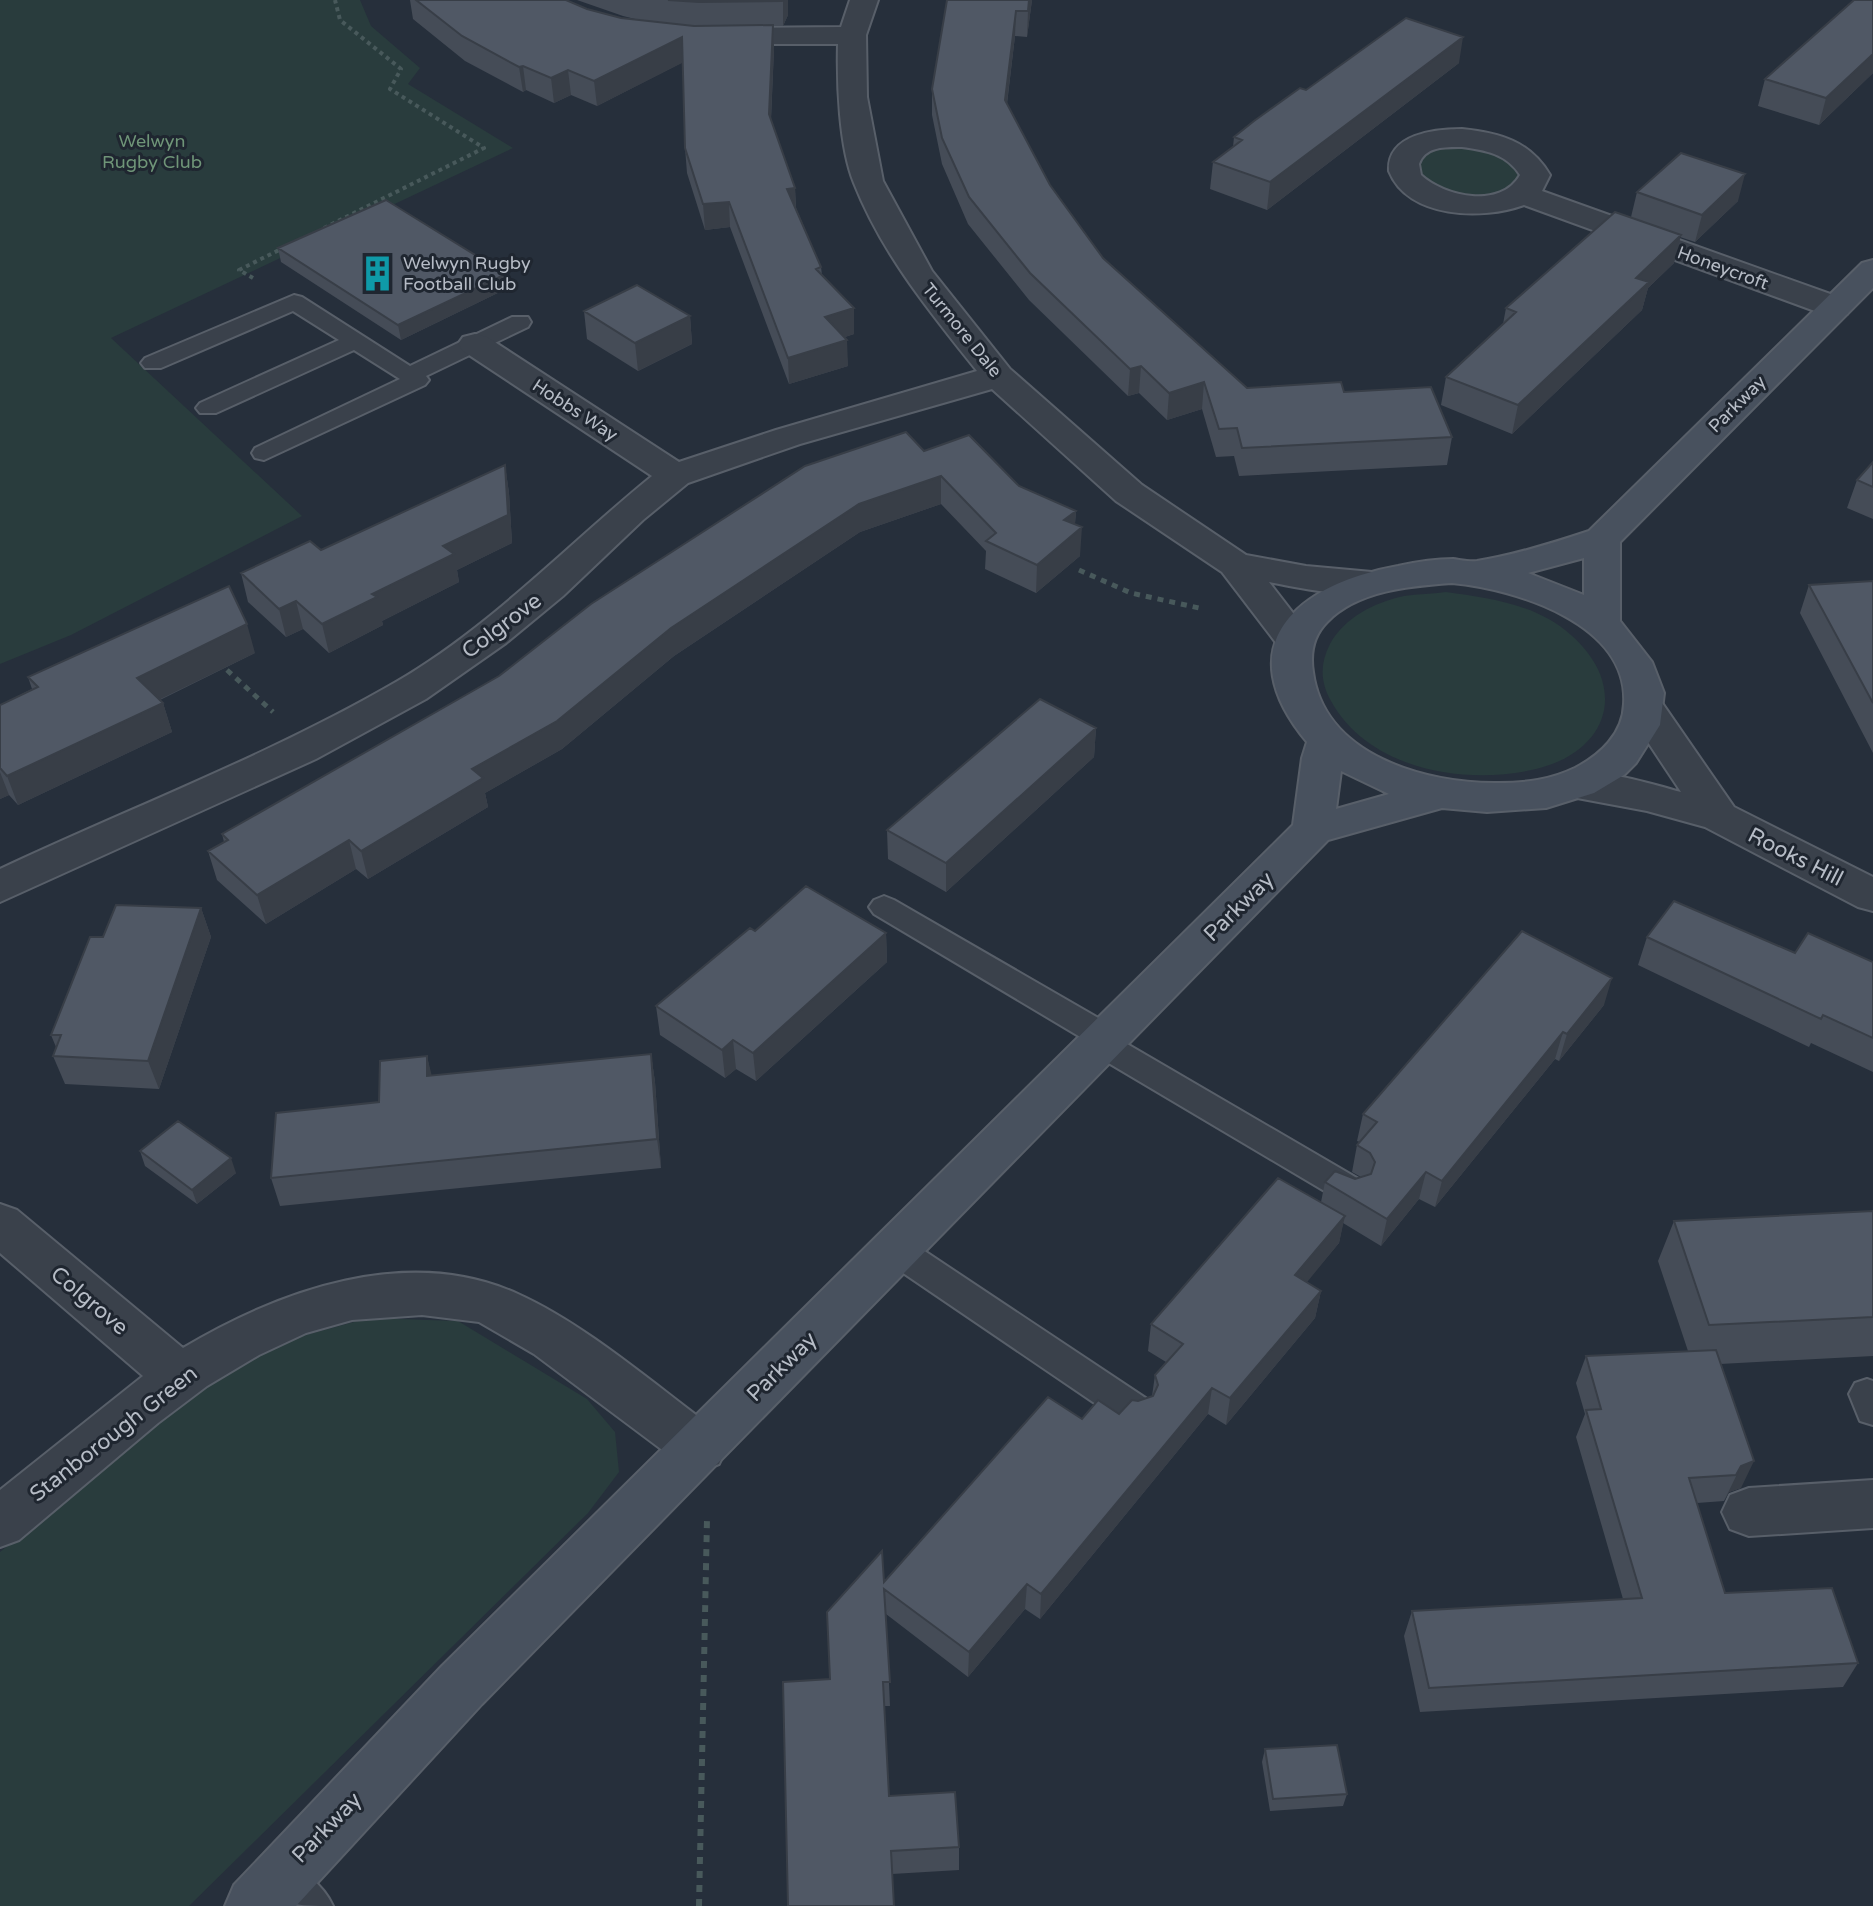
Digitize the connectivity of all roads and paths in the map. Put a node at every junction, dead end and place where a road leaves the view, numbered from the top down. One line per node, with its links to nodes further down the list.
1 (335, 0): 6 (path)
2 (864, 0): 3 (street, Turmore Dale)
3 (852, 35): 4 (street); 16 (street, Turmore Dale)
4 (687, 36)
5 (1522, 194): 10 (street, Honeycroft)
6 (321, 229)
7 (293, 243): 9 (path)
8 (1873, 270): 10 (street, Parkway)
9 (294, 302): 12 (lane); 14 (lane)
10 (1835, 307): 20 (street, Parkway)
11 (520, 322): 13 (lane)
12 (356, 341): 15 (lane); 17 (lane)
13 (475, 344): 15 (lane); 19 (street, Hobbs Way)
14 (153, 363)
15 (409, 375): 18 (lane)
16 (998, 376): 19 (street, Colgrove); 21 (street, Turmore Dale)
17 (208, 408)
18 (264, 453)
19 (675, 475): 31 (street, Colgrove)
20 (1602, 539): 23 (street, Parkway); 26 (street)
21 (1235, 564): 24 (street, Turmore Dale); 27 (street, Turmore Dale)
22 (1079, 570): 25 (path)
23 (1477, 573): 24 (street); 26 (street)
24 (1370, 581): 27 (street)
25 (1199, 608)
26 (1600, 624): 29 (street)
27 (1294, 639): 30 (street)
28 (227, 670): 31 (path)
29 (1646, 709): 32 (street); 34 (street, Rooks Hill)
30 (1328, 741): 33 (street); 35 (street)
31 (310, 745): 36 (street, Colgrove)
32 (1576, 785): 33 (street); 34 (street, Rooks Hill)
33 (1444, 793): 35 (street, Parkway)
34 (1719, 817): 37 (street, Rooks Hill)
35 (1313, 830): 39 (street, Parkway)
36 (0, 887)
37 (1873, 896)
38 (884, 907): 39 (lane)
39 (1104, 1041): 40 (lane); 42 (street, Parkway)
40 (1350, 1190)
41 (0, 1224): 43 (street, Colgrove)
42 (896, 1250): 44 (lane); 45 (street, Parkway)
43 (180, 1376): 45 (street, Stanborough Green); 48 (street, Stanborough Green)
44 (1134, 1410)
45 (700, 1448): 49 (street, Parkway); 50 (path)
46 (1871, 1511): 47 (street)
47 (1749, 1512)
48 (0, 1523)
49 (281, 1897)
50 (699, 1906)

